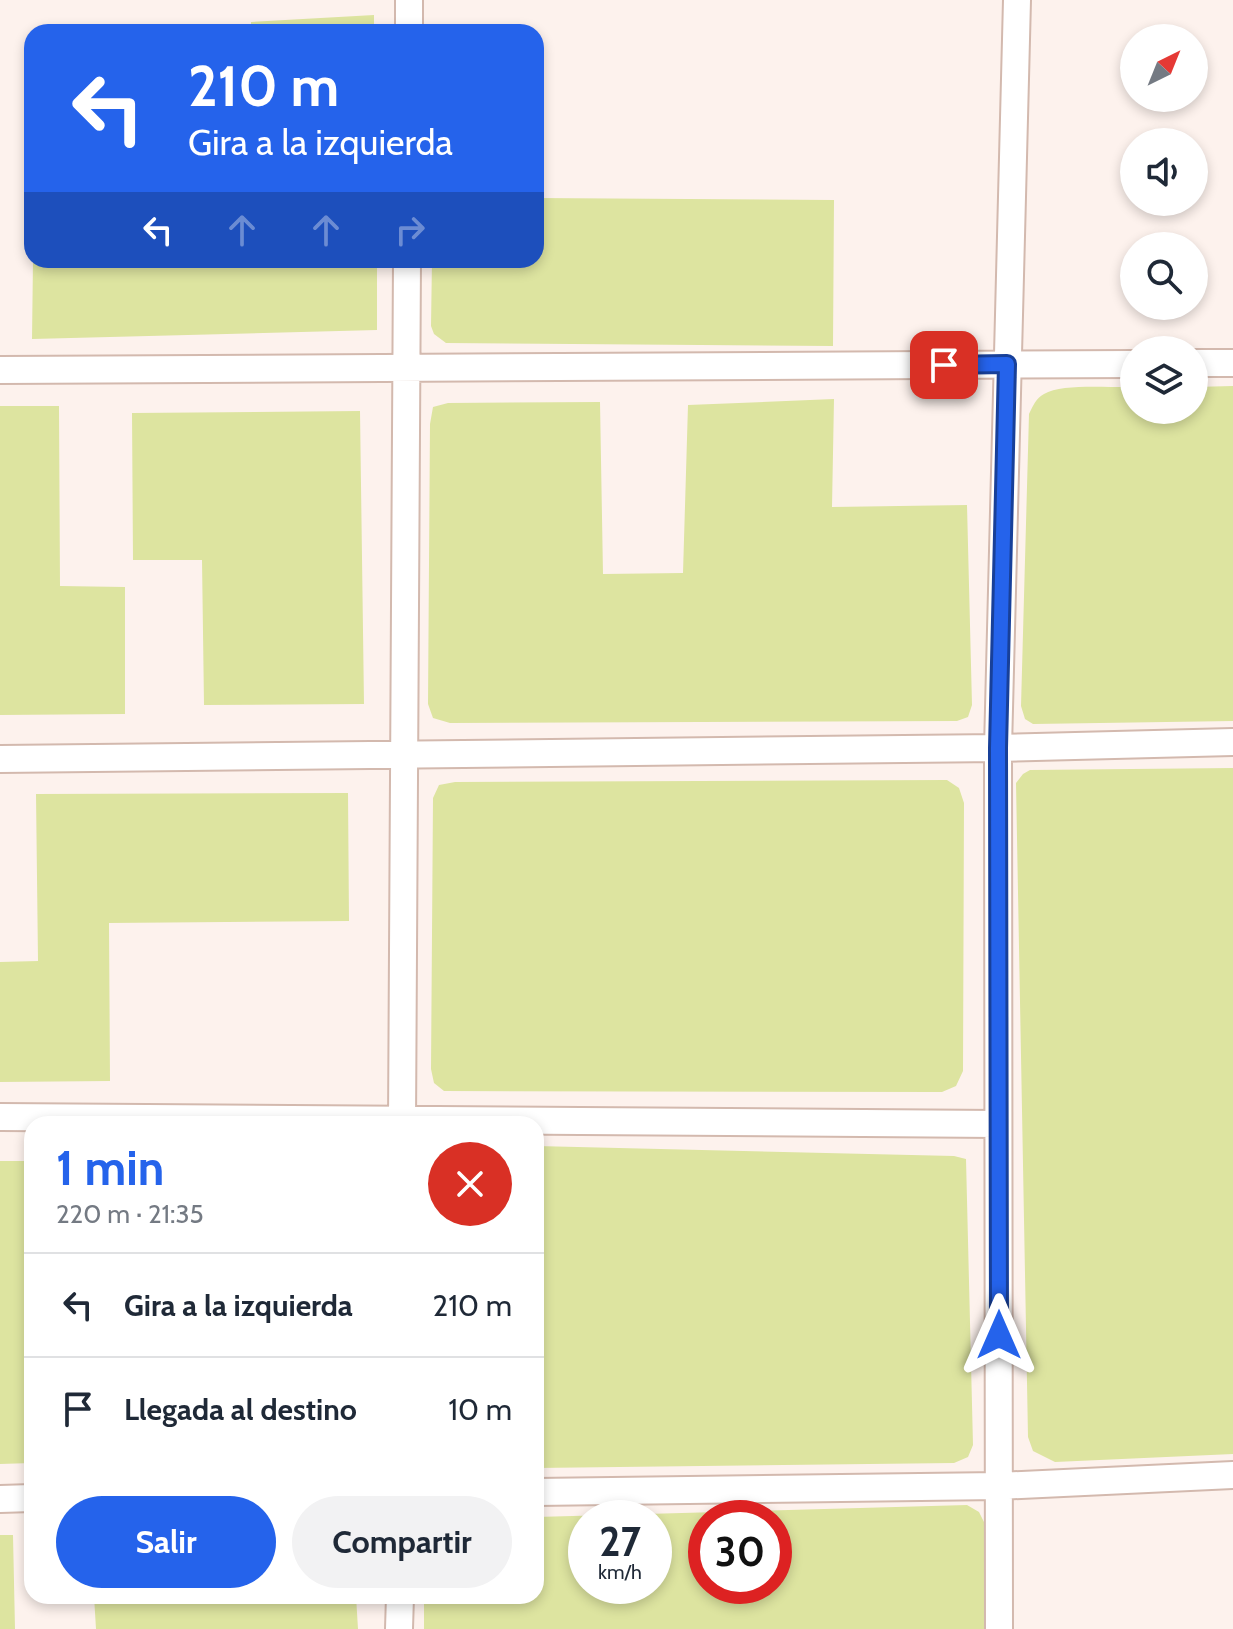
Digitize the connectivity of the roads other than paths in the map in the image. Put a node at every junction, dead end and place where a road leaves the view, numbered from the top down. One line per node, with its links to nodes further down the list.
1 (409, 0): 3 (street)
2 (1017, 0): 7 (street)
3 (409, 24)
4 (407, 268): 9 (street)
5 (1208, 363): 6 (street)
6 (1233, 363)
7 (1007, 364): 8 (street); 9 (street); 12 (street)
8 (1120, 364)
9 (406, 368): 10 (street); 13 (street)
10 (0, 370)
11 (1233, 742): 12 (street)
12 (998, 748): 13 (street); 19 (street)
13 (404, 755): 14 (street); 15 (street)
14 (0, 759)
15 (402, 1116)
16 (0, 1117): 17 (street)
17 (24, 1117)
18 (544, 1122): 19 (street)
19 (998, 1124): 21 (street)
20 (1233, 1475): 21 (street)
21 (999, 1486): 22 (street); 27 (street)
22 (544, 1492)
23 (24, 1498): 24 (street)
24 (0, 1499)
25 (400, 1604): 26 (street)
26 (399, 1629)
27 (999, 1629)

